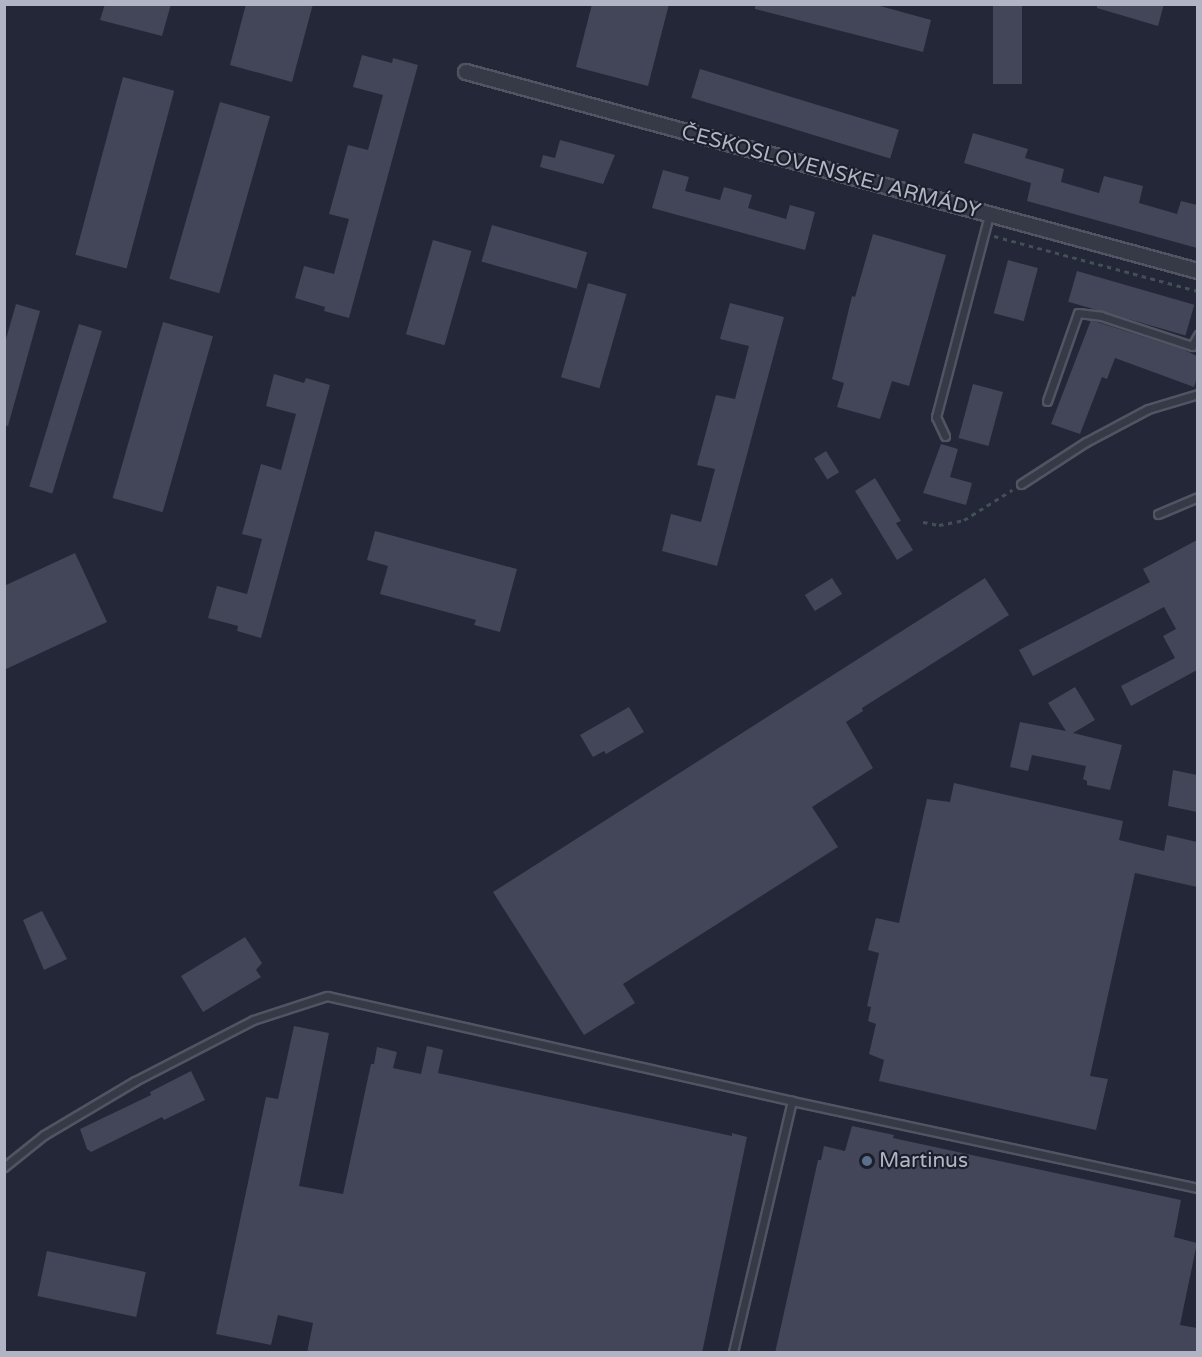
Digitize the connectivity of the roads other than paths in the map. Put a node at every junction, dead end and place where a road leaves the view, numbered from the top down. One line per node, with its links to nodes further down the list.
1 (466, 72): 2 (street, ČESKOSLOVENSKEJ ARMÁDY)
2 (988, 215): 3 (street, ČESKOSLOVENSKEJ ARMÁDY); 7 (lane)
3 (1197, 272)
4 (1197, 335): 6 (lane)
5 (1197, 394): 8 (lane)
6 (1047, 401)
7 (945, 436)
8 (1020, 484)
9 (1197, 497): 10 (lane)
10 (1158, 514)
11 (792, 1101): 12 (lane); 13 (lane); 14 (lane)
12 (4, 1167)
13 (1197, 1188)
14 (733, 1353)

